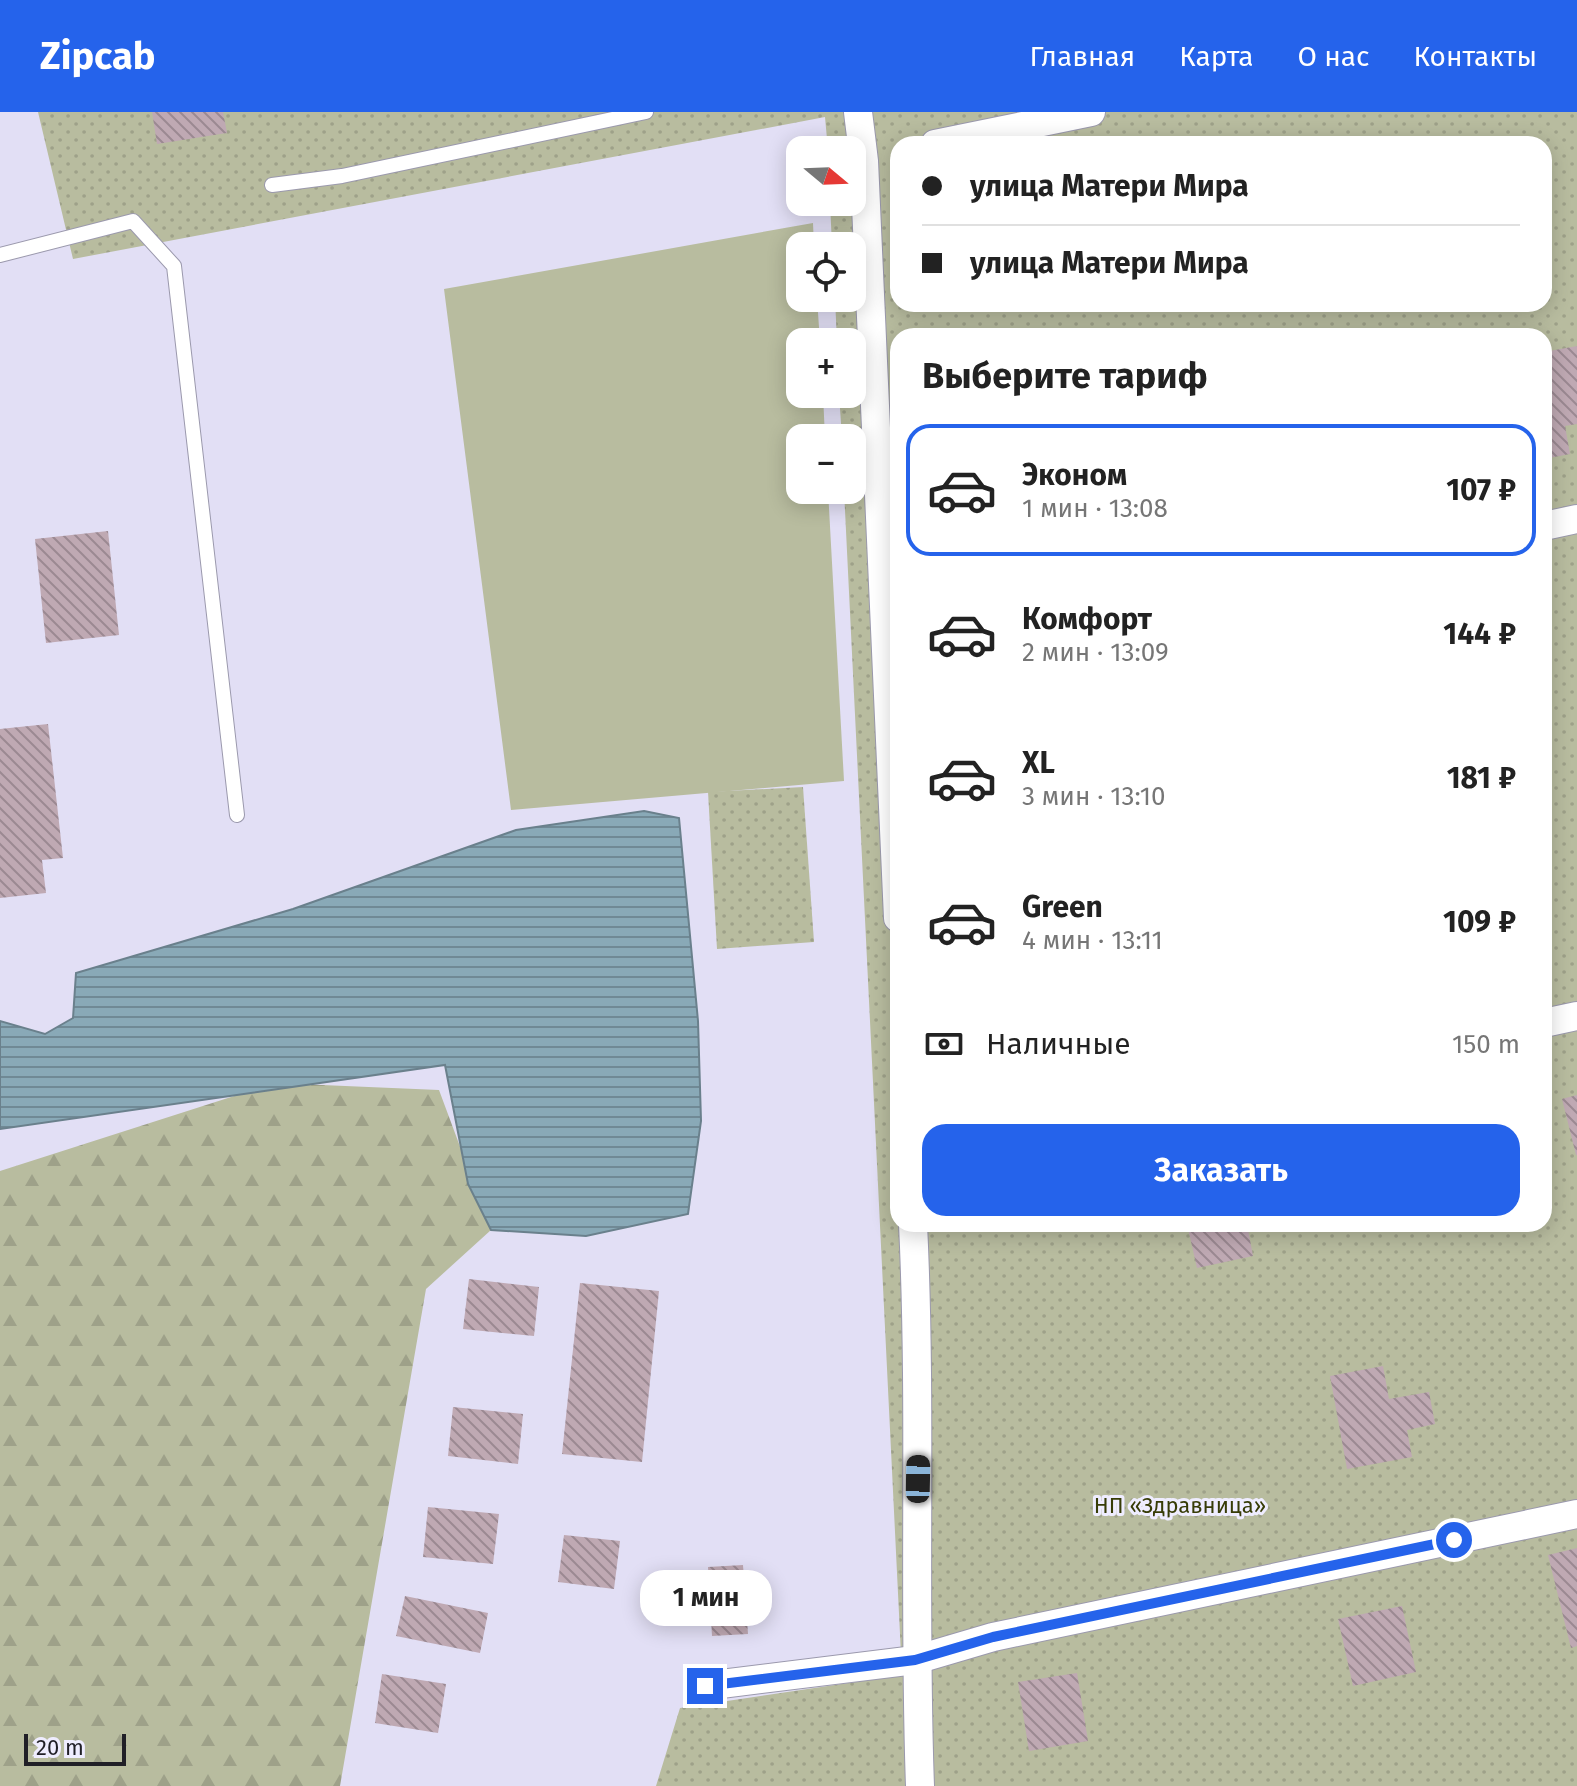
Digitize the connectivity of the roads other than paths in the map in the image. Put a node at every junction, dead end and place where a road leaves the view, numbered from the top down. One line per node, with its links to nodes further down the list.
1 (646, 112): 5 (lane)
2 (858, 112): 9 (street)
3 (1091, 112): 4 (street)
4 (974, 136)
5 (272, 185)
6 (0, 255): 10 (lane)
7 (1577, 519): 8 (street)
8 (1552, 524)
9 (890, 738)
10 (237, 815)
11 (1577, 1016): 12 (street)
12 (1552, 1021)
13 (913, 1232): 15 (street)
14 (1577, 1514): 15 (street)
15 (915, 1660): 16 (street); 17 (street)
16 (705, 1686)
17 (920, 1786)

